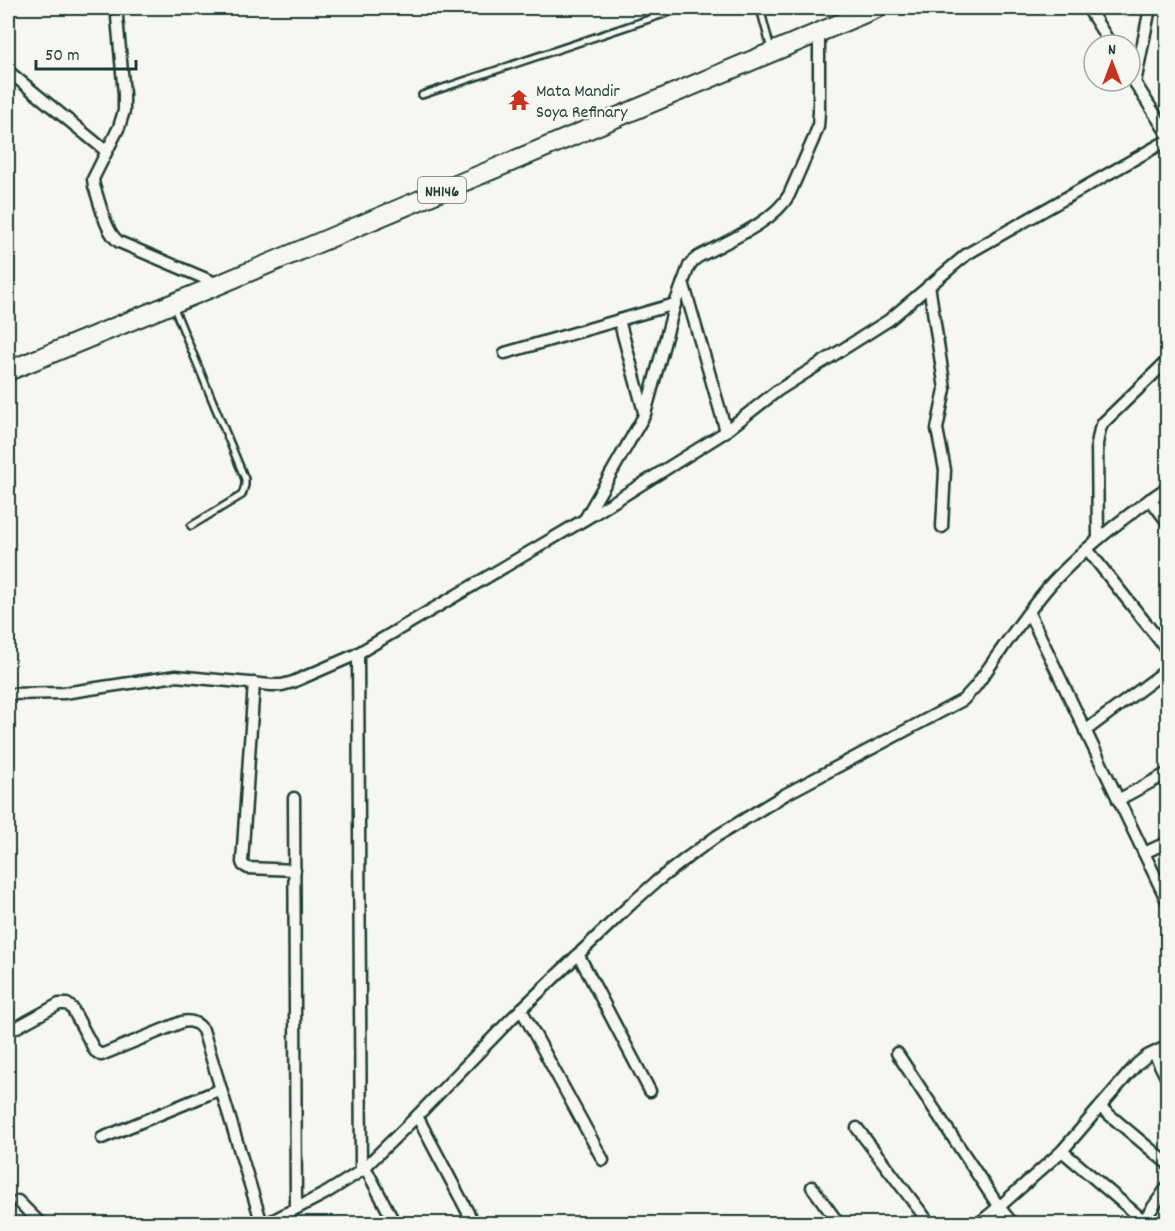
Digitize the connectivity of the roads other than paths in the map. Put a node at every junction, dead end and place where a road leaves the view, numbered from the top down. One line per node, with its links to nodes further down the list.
1 (118, 8): 16 (street)
2 (682, 8): 13 (lane)
3 (760, 8): 10 (lane)
4 (877, 8): 7 (highway, NH146)
5 (1088, 8): 8 (street)
6 (1150, 8): 9 (street)
7 (819, 32): 10 (highway, NH146); 17 (street)
8 (1104, 33)
9 (1142, 41)
10 (772, 52): 18 (highway, NH146)
11 (8, 71): 16 (street)
12 (1142, 93): 14 (street)
13 (422, 95)
14 (1167, 135)
15 (1167, 140): 19 (street)
16 (106, 151): 18 (street)
17 (683, 282): 21 (street); 27 (street)
18 (218, 285): 20 (highway, NH146)
19 (929, 285): 27 (street); 33 (street)
20 (173, 303): 25 (highway, NH146); 32 (lane)
21 (675, 304): 22 (street); 26 (street)
22 (620, 320): 23 (street); 26 (street)
23 (505, 353)
24 (1167, 360): 34 (street)
25 (8, 371)
26 (645, 414): 30 (street)
27 (726, 431): 30 (street)
28 (1167, 487): 29 (street)
29 (1150, 499): 31 (street); 34 (street)
30 (585, 520): 38 (street)
31 (1167, 523)
32 (191, 526)
33 (942, 527)
34 (1098, 538): 35 (street)
35 (1087, 549): 36 (street); 37 (street)
36 (1029, 613): 42 (street); 50 (street)
37 (1167, 651)
38 (358, 654): 40 (street); 66 (street)
39 (1167, 669): 42 (street)
40 (254, 683): 41 (street); 48 (street)
41 (8, 694)
42 (1085, 731): 45 (street)
43 (1167, 773): 45 (street)
44 (294, 798): 48 (street)
45 (1118, 800): 47 (street)
46 (1167, 842): 47 (street)
47 (1144, 853): 49 (street)
48 (294, 870): 71 (street)
49 (1167, 903)
50 (578, 954): 51 (street); 58 (street)
51 (521, 1009): 60 (street); 64 (street)
52 (8, 1032): 57 (street)
53 (1167, 1046): 55 (street)
54 (897, 1053): 70 (street)
55 (1154, 1053): 56 (street); 59 (street)
56 (1167, 1081)
57 (221, 1089): 62 (street); 74 (street)
58 (650, 1091)
59 (1100, 1107): 63 (street); 65 (street)
60 (417, 1116): 66 (street); 76 (street)
61 (857, 1128): 78 (street)
62 (102, 1138)
63 (1062, 1151): 70 (street); 72 (street)
64 (603, 1160)
65 (1167, 1164)
66 (363, 1169): 71 (street); 75 (street)
67 (1167, 1186): 72 (street)
68 (812, 1187): 77 (street)
69 (18, 1202): 73 (street)
70 (999, 1207): 79 (street); 80 (street)
71 (296, 1208): 74 (street)
72 (1142, 1222)
73 (41, 1224)
74 (264, 1224)
75 (395, 1224)
76 (474, 1224)
77 (839, 1224)
78 (930, 1224)
79 (978, 1224)
80 (1013, 1224)

